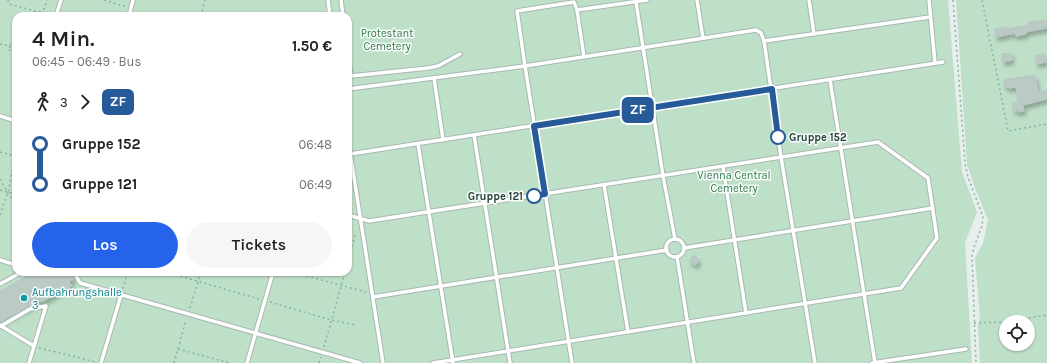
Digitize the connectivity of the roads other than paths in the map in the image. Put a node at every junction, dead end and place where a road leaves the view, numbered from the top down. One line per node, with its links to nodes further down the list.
1 (61, 0): 11 (lane)
2 (133, 0): 12 (lane)
3 (328, 0): 13 (lane)
4 (341, 0): 14 (lane)
5 (648, 0): 9 (lane)
6 (697, 0): 17 (lane)
7 (809, 0): 16 (lane)
8 (929, 0): 15 (lane)
9 (636, 2): 10 (lane); 19 (lane)
10 (577, 10): 21 (lane); 24 (lane)
11 (57, 12)
12 (130, 12)
13 (330, 12)
14 (342, 12)
15 (930, 17): 16 (lane); 23 (lane)
16 (814, 34): 18 (lane)
17 (703, 38): 18 (lane); 19 (lane)
18 (764, 41): 29 (lane)
19 (643, 48): 21 (lane); 30 (lane)
20 (460, 54): 25 (lane)
21 (584, 57): 24 (lane)
22 (943, 62): 23 (lane)
23 (936, 63): 27 (lane)
24 (525, 66): 26 (lane); 33 (lane)
25 (352, 76)
26 (434, 78): 28 (lane); 35 (lane)
27 (830, 80): 29 (lane); 37 (lane)
28 (352, 88)
29 (772, 89): 30 (lane); 39 (lane)
30 (653, 108): 33 (lane); 42 (lane)
31 (0, 116): 32 (lane)
32 (12, 119)
33 (534, 126): 34 (lane); 44 (lane)
34 (474, 135): 35 (lane); 45 (lane)
35 (443, 140): 36 (lane)
36 (418, 144): 38 (lane); 47 (lane)
37 (841, 148): 39 (lane); 46 (lane); 50 (lane)
38 (352, 154)
39 (781, 157): 40 (lane); 51 (lane)
40 (723, 166): 42 (lane); 53 (lane)
41 (352, 167): 49 (lane)
42 (663, 176): 43 (lane); 52 (lane)
43 (604, 185): 44 (lane); 57 (lane)
44 (545, 194): 45 (lane); 60 (lane)
45 (486, 203): 47 (lane); 64 (lane)
46 (933, 208): 50 (lane); 67 (lane)
47 (430, 212): 49 (lane); 66 (lane)
48 (352, 217): 49 (lane)
49 (360, 220): 69 (lane)
50 (853, 221): 51 (lane); 67 (lane)
51 (794, 230): 53 (lane); 70 (lane)
52 (675, 240): 54 (lane); 55 (lane)
53 (734, 240): 54 (lane); 71 (lane)
54 (684, 248): 56 (lane)
55 (667, 250): 56 (lane); 57 (lane)
56 (677, 257): 72 (lane)
57 (616, 258): 60 (lane); 74 (lane)
58 (0, 260): 59 (lane)
59 (12, 264)
60 (557, 268): 64 (lane); 76 (lane)
61 (15, 276): 65 (lane)
62 (76, 276): 68 (lane)
63 (272, 276): 75 (lane)
64 (497, 277): 66 (lane); 79 (lane)
65 (0, 284)
66 (441, 286): 69 (lane); 80 (lane)
67 (864, 294): 70 (lane); 91 (lane)
68 (121, 295): 75 (lane); 82 (lane)
69 (372, 295): 85 (lane)
70 (806, 304): 71 (lane); 90 (lane)
71 (746, 313): 72 (lane)
72 (688, 322): 74 (lane); 89 (lane)
73 (0, 326): 77 (lane); 77 (lane)
74 (628, 332): 76 (lane)
75 (255, 334): 83 (lane); 84 (lane)
76 (568, 342): 79 (lane); 88 (lane)
77 (34, 346): 81 (lane)
78 (966, 349): 91 (lane)
79 (508, 351): 80 (lane); 87 (lane)
80 (453, 361): 86 (lane)
81 (29, 363)
82 (100, 363)
83 (247, 363)
84 (360, 363)
85 (383, 363)
86 (433, 363)
87 (510, 363)
88 (572, 363)
89 (694, 363)
90 (815, 363)
91 (874, 363)

